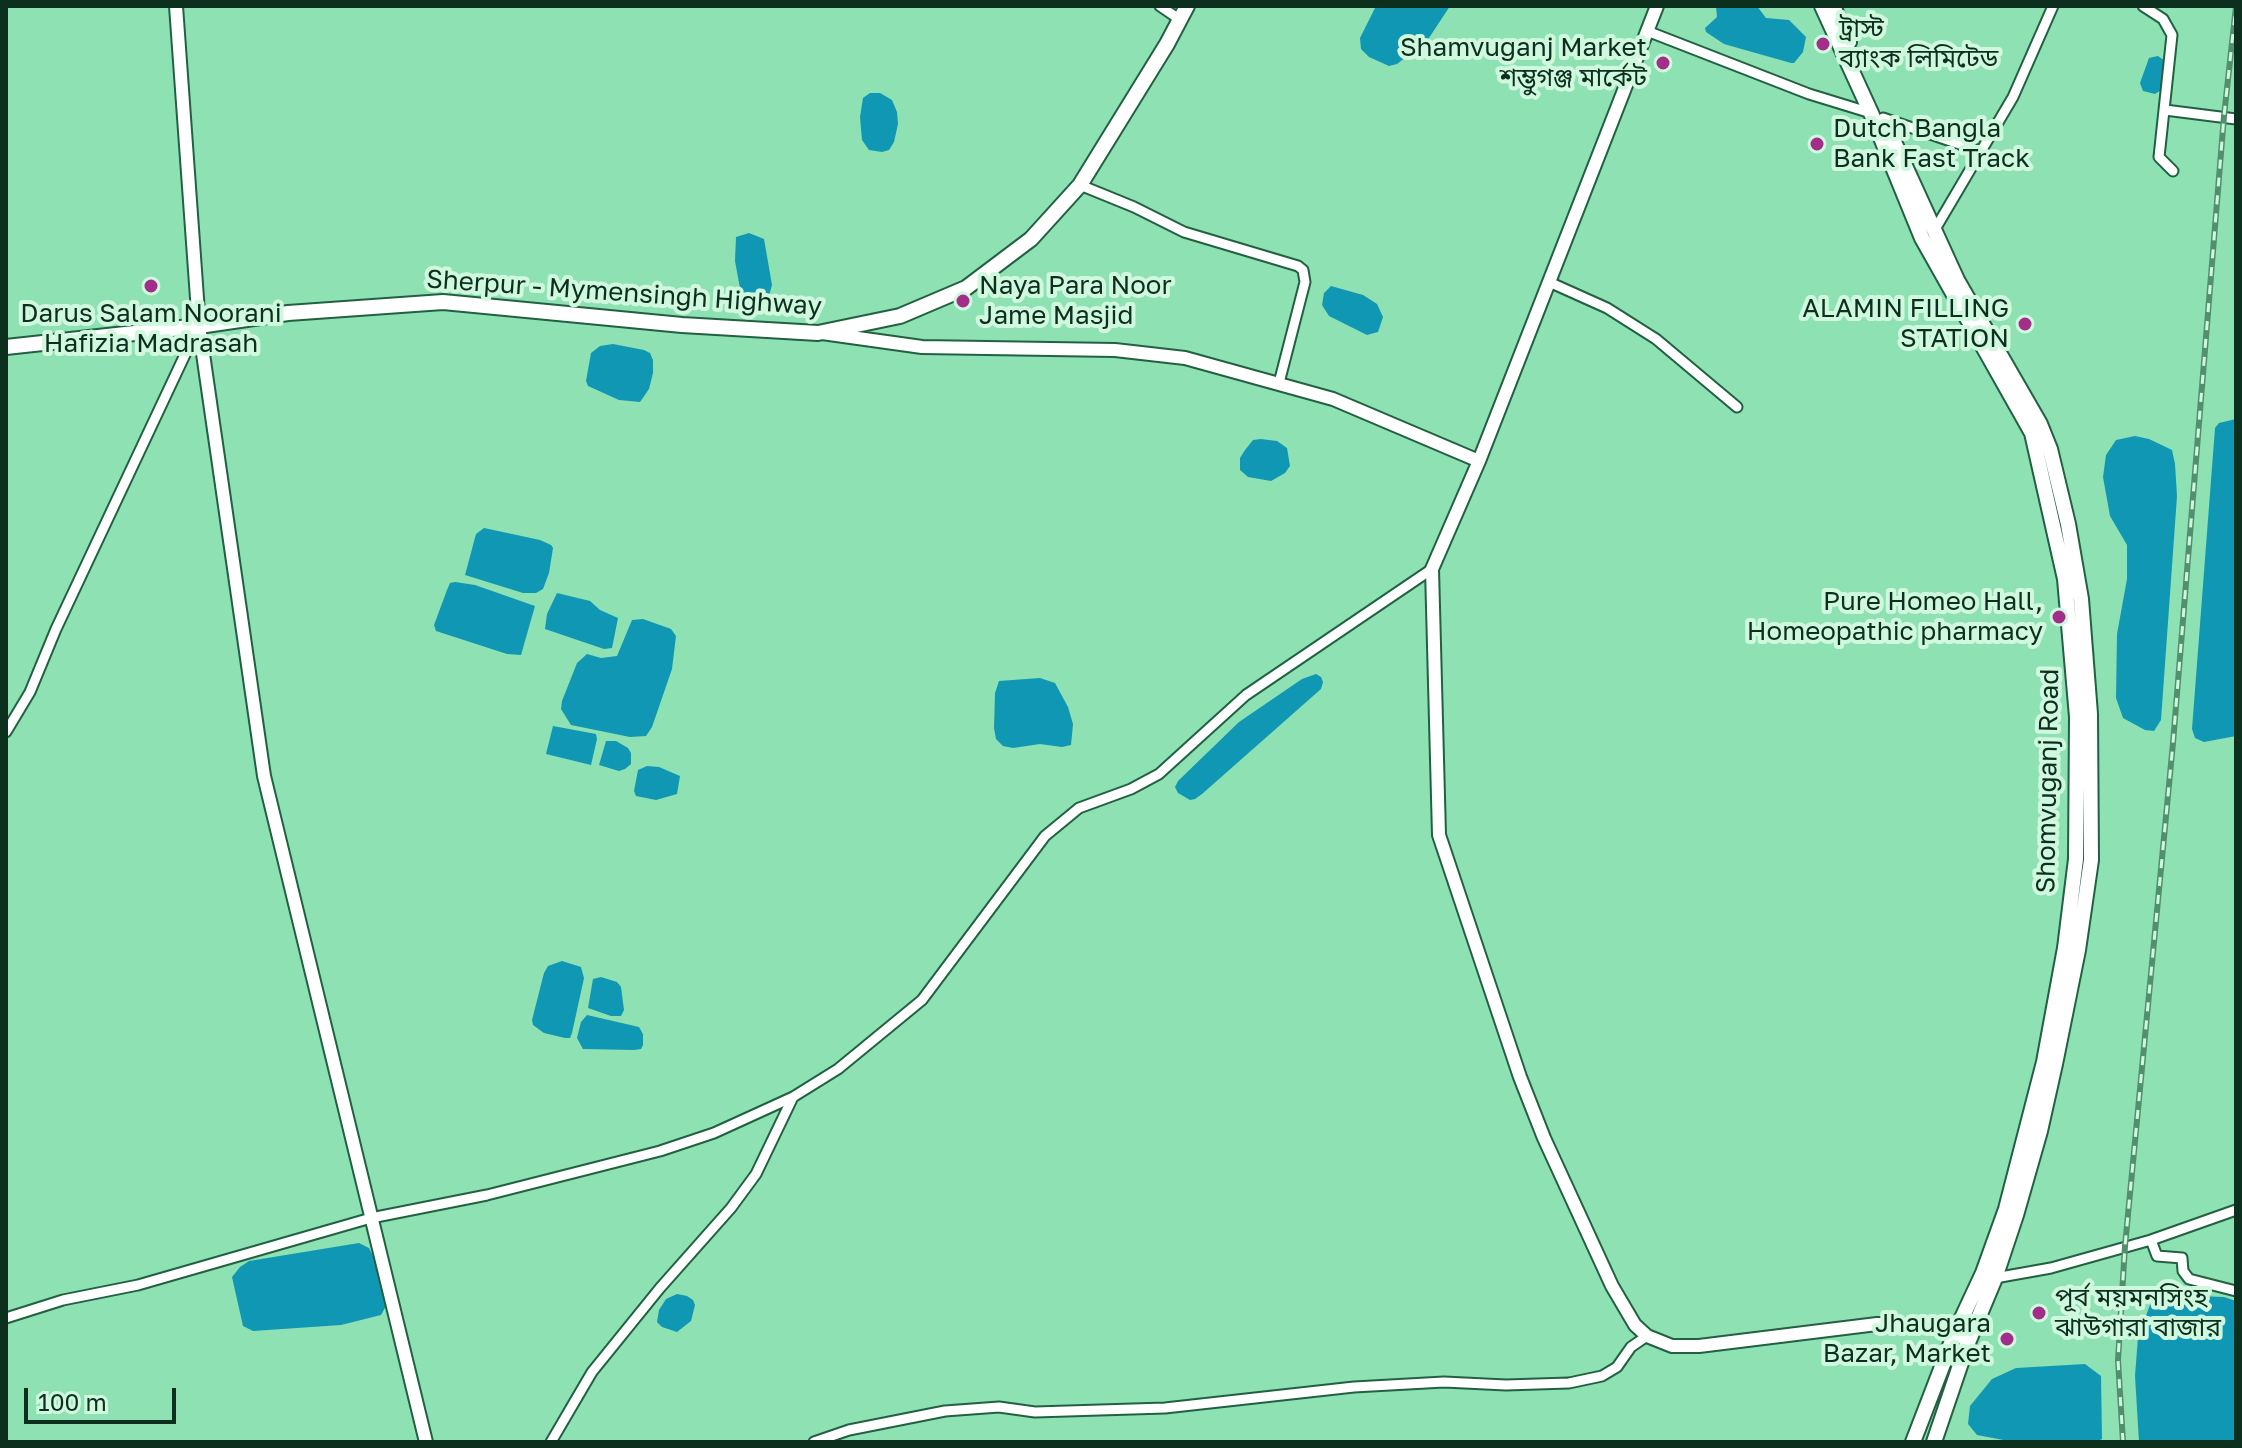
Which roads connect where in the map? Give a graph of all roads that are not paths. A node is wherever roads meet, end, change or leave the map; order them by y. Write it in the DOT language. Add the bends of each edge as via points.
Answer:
graph roads {
  1 [pos="176,6"];
  2 [pos="1160,6"];
  3 [pos="1657,6"];
  4 [pos="1822,6"];
  5 [pos="1833,6"];
  6 [pos="2053,6"];
  7 [pos="2143,6"];
  8 [pos="1183,13"];
  9 [pos="1647,31"];
  10 [pos="2165,110"];
  11 [pos="1877,116"];
  12 [pos="2236,119"];
  13 [pos="1980,151"];
  14 [pos="2173,171"];
  15 [pos="1080,185"];
  16 [pos="1934,231"];
  17 [pos="1549,282"];
  18 [pos="199,326"];
  19 [pos="818,333"];
  20 [pos="6,347"];
  21 [pos="1279,383"];
  22 [pos="1737,407"];
  23 [pos="1479,461"];
  24 [pos="1432,569"];
  25 [pos="6,732"];
  26 [pos="793,1097"];
  27 [pos="2236,1210"];
  28 [pos="371,1218"];
  29 [pos="2151,1240"];
  30 [pos="1995,1278"];
  31 [pos="2236,1291"];
  32 [pos="6,1318"];
  33 [pos="1955,1333"];
  34 [pos="1647,1336"];
  35 [pos="1967,1345"];
  36 [pos="426,1442"];
  37 [pos="551,1442"];
  38 [pos="814,1442"];
  39 [pos="1913,1442"];
  40 [pos="1934,1442"];
  1 -- 18 [label="street"];
  2 -- 8 [label="street"];
  3 -- 9 [label="street"];
  4 -- 11 [label="main road, Shomvuganj Road"];
  5 -- 11 [label="main road, Shomvuganj Road"];
  6 -- 13 [label="street" via="2013,97"];
  7 -- 10 [label="street" via="2163,19 2172,35"];
  8 -- 15 [label="main road, Sherpur - Mymensingh Highway"];
  9 -- 11 [label="street"];
  9 -- 17 [label="street"];
  10 -- 12 [label="street"];
  10 -- 14 [label="street" via="2159,157"];
  11 -- 13 [label="street"];
  11 -- 16 [label="main road, Shomvuganj Road"];
  11 -- 33 [label="main road, Shomvuganj Road" via="1922,238 2032,433 2065,579 2076,702 2076,859 2054,1007 2006,1209"];
  13 -- 16 [label="street"];
  15 -- 19 [label="main road, Sherpur - Mymensingh Highway" via="1031,239 966,288 900,316"];
  15 -- 21 [label="street" via="1184,232 1303,270 1305,282"];
  16 -- 30 [label="main road, Shomvuganj Road" via="2050,449 2081,599 2090,714 2092,833 2086,904 2040,1131"];
  17 -- 22 [label="street" via="1607,308 1656,339"];
  17 -- 23 [label="street"];
  18 -- 19 [label="main road, Sherpur - Mymensingh Highway" via="288,313 443,302"];
  18 -- 20 [label="main road, Sherpur - Mymensingh Highway"];
  18 -- 25 [label="street" via="30,692"];
  18 -- 28 [label="street" via="264,776"];
  19 -- 21 [label="street" via="922,347 1115,350 1185,358"];
  21 -- 23 [label="street" via="1357,408"];
  23 -- 24 [label="street"];
  24 -- 26 [label="street" via="1246,695 1159,774 1066,817 1045,836 922,1000 838,1069"];
  24 -- 34 [label="street" via="1439,835 1544,1138 1625,1310"];
  26 -- 28 [label="street" via="660,1151"];
  26 -- 37 [label="street" via="756,1174 592,1372"];
  27 -- 29 [label="street"];
  28 -- 32 [label="street"];
  28 -- 36 [label="street"];
  29 -- 30 [label="street"];
  29 -- 31 [label="street" via="2157,1256 2182,1258 2189,1279"];
  30 -- 35 [label="main road, Shomvuganj Road"];
  33 -- 34 [label="street" via="1901,1323 1699,1346 1672,1346"];
  33 -- 35 [label="street"];
  33 -- 39 [label="main road, Shomvuganj Road"];
  34 -- 38 [label="street" via="1617,1367 1569,1383 1354,1387 1165,1408 945,1411"];
  35 -- 40 [label="main road, Shomvuganj Road"];
}
